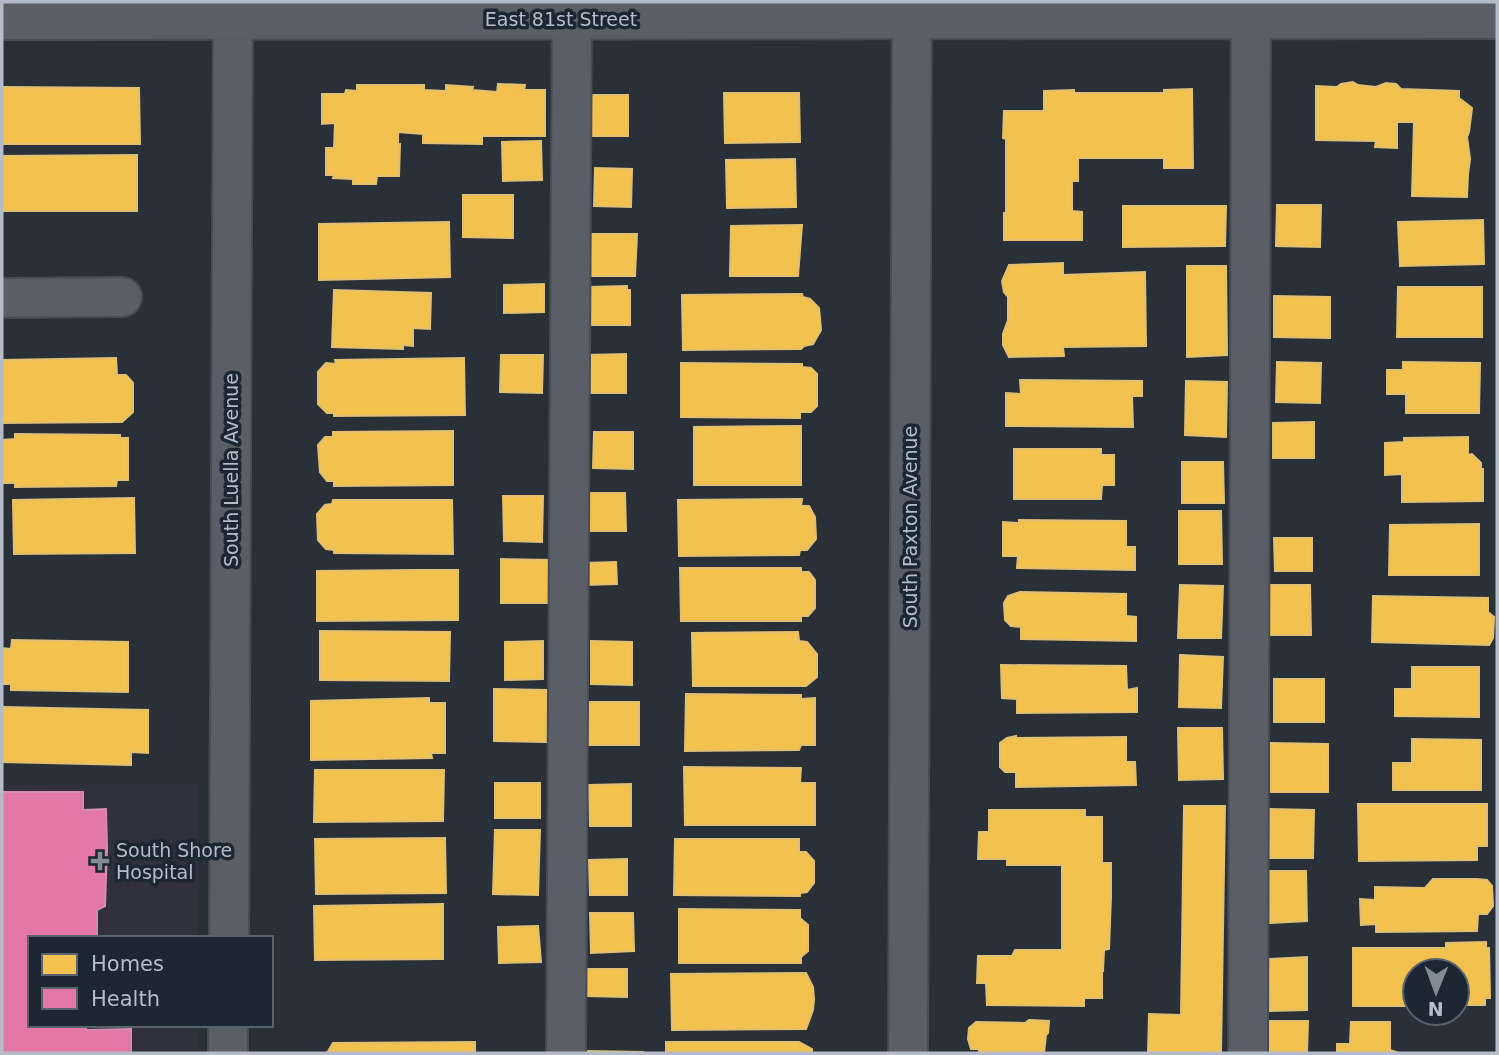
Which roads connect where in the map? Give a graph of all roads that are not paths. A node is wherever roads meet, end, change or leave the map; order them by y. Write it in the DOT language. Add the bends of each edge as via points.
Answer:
graph roads {
  1 [pos="233,10"];
  2 [pos="572,10"];
  3 [pos="912,10"];
  4 [pos="1251,10"];
  5 [pos="1497,19"];
  6 [pos="2,20"];
  7 [pos="122,297"];
  8 [pos="2,298"];
  9 [pos="229,936"];
  10 [pos="229,1027"];
  11 [pos="228,1053"];
  12 [pos="566,1053"];
  13 [pos="908,1053"];
  14 [pos="1248,1053"];
  1 -- 2 [label="street, East 81st Street"];
  1 -- 6 [label="street, East 81st Street"];
  1 -- 9 [label="street, South Luella Avenue"];
  2 -- 3 [label="street, East 81st Street"];
  2 -- 12 [label="street"];
  3 -- 4 [label="street, East 81st Street"];
  3 -- 13 [label="street, South Paxton Avenue"];
  4 -- 5 [label="street, East 81st Street"];
  4 -- 14 [label="street"];
  7 -- 8 [label="street"];
  10 -- 11 [label="street"];
}
